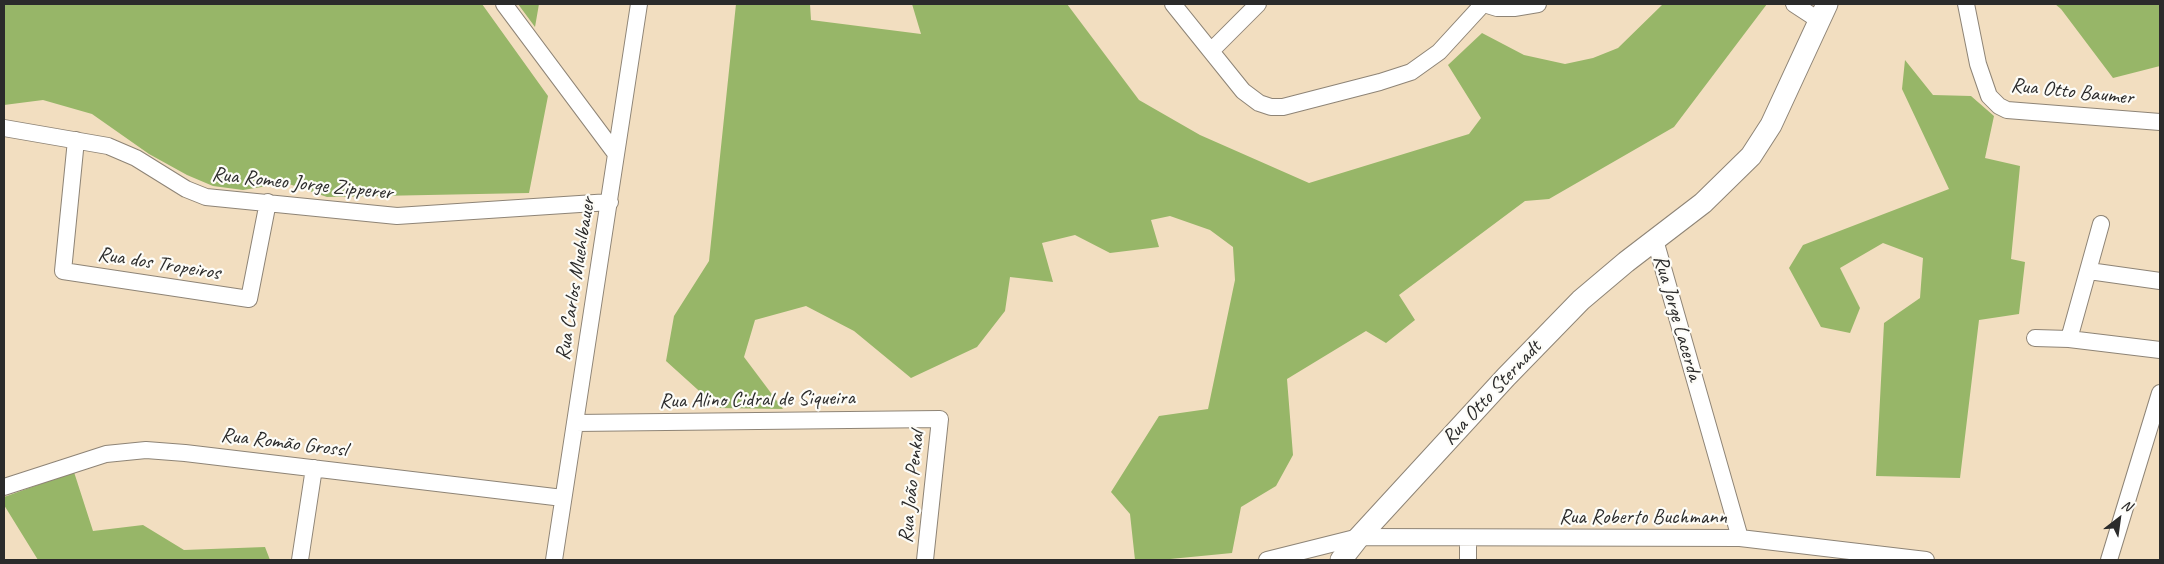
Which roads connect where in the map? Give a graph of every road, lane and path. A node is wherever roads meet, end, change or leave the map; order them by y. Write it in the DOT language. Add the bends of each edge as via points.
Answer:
graph roads {
  1 [pos="504,4"];
  2 [pos="639,4"];
  3 [pos="1173,4"];
  4 [pos="1258,4"];
  5 [pos="1483,4"];
  6 [pos="1538,4"];
  7 [pos="1794,4"];
  8 [pos="1966,4"];
  9 [pos="1823,13"];
  10 [pos="1211,51"];
  11 [pos="2160,122"];
  12 [pos="4,128"];
  13 [pos="76,140"];
  14 [pos="616,154"];
  15 [pos="268,202"];
  16 [pos="610,202"];
  17 [pos="2101,224"];
  18 [pos="1655,240"];
  19 [pos="2089,271"];
  20 [pos="2160,281"];
  21 [pos="2035,338"];
  22 [pos="2070,339"];
  23 [pos="2160,350"];
  24 [pos="2160,393"];
  25 [pos="940,419"];
  26 [pos="575,423"];
  27 [pos="314,468"];
  28 [pos="4,487"];
  29 [pos="563,498"];
  30 [pos="1359,537"];
  31 [pos="1468,538"];
  32 [pos="1740,538"];
  33 [pos="300,560"];
  34 [pos="554,560"];
  35 [pos="925,560"];
  36 [pos="1267,560"];
  37 [pos="1341,560"];
  38 [pos="1468,560"];
  39 [pos="1918,560"];
  40 [pos="2109,560"];
  1 -- 14 [label="street"];
  2 -- 14 [label="street, Rua Carlos Muehlbauer"];
  3 -- 10 [label="street"];
  4 -- 10 [label="street"];
  5 -- 6 [label="street" via="1514,8"];
  5 -- 10 [label="street" via="1439,52 1411,72 1283,106 1271,107 1250,97"];
  7 -- 9 [label="street"];
  8 -- 11 [label="street, Rua Otto Baumer" via="1988,96 1999,106 2007,110"];
  9 -- 18 [label="main road, Rua Jorge Lacerda" via="1771,125 1750,156 1703,203"];
  12 -- 13 [label="street, Rua Romeo Jorge Zipperer"];
  13 -- 15 [label="street, Rua Romeo Jorge Zipperer" via="121,151 196,194"];
  13 -- 15 [label="street, Rua dos Tropeiros" via="63,271 249,299"];
  14 -- 16 [label="street, Rua Carlos Muehlbauer"];
  15 -- 16 [label="street, Rua Romeo Jorge Zipperer" via="397,216"];
  16 -- 26 [label="street, Rua Carlos Muehlbauer"];
  17 -- 19 [label="street"];
  18 -- 30 [label="main road, Rua Otto Sternadt" via="1604,280 1551,330"];
  18 -- 32 [label="street, Rua Jorge Lacerda"];
  19 -- 20 [label="street"];
  19 -- 22 [label="street"];
  21 -- 22 [label="street"];
  22 -- 23 [label="street"];
  24 -- 40 [label="street"];
  25 -- 26 [label="street, Rua Alino Cidral de Siqueira"];
  25 -- 35 [label="street, Rua João Penkal"];
  26 -- 29 [label="street, Rua Carlos Muehlbauer"];
  27 -- 28 [label="street, Rua Romão Grossl" via="166,451 127,451 84,460"];
  27 -- 29 [label="street, Rua Romão Grossl"];
  27 -- 33 [label="street"];
  29 -- 34 [label="street, Rua Carlos Muehlbauer"];
  30 -- 31 [label="street, Rua Roberto Buchmann"];
  30 -- 36 [label="street, Rua Roberto Buchmann"];
  30 -- 37 [label="main road, Rua Otto Sternadt"];
  31 -- 32 [label="street, Rua Roberto Buchmann"];
  31 -- 38 [label="street"];
  32 -- 39 [label="street, Rua Roberto Buchmann"];
}
